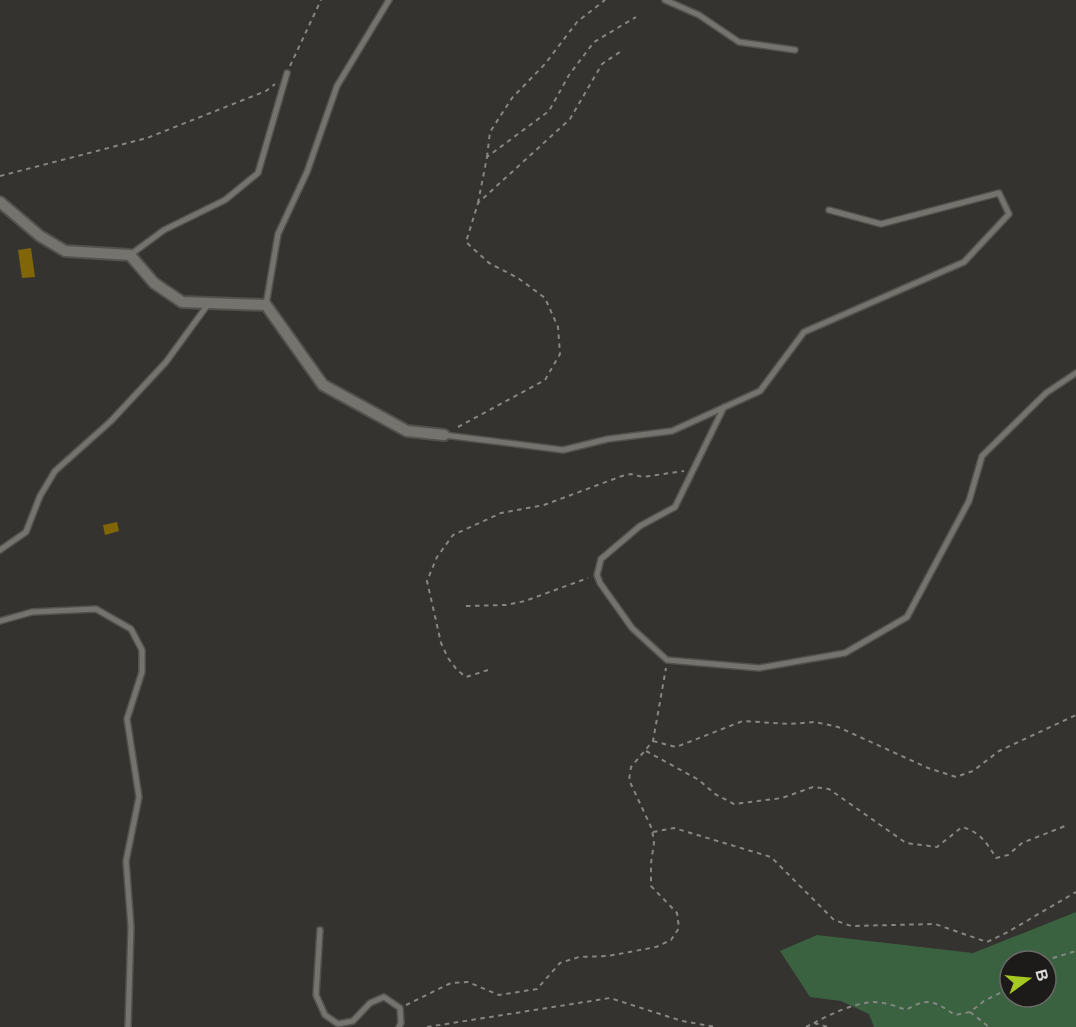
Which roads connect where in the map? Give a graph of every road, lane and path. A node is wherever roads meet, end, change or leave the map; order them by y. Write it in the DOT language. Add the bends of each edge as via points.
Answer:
graph roads {
  1 [pos="321,0"];
  2 [pos="389,0"];
  3 [pos="605,0"];
  4 [pos="665,0"];
  5 [pos="636,17"];
  6 [pos="623,50"];
  7 [pos="795,50"];
  8 [pos="286,73"];
  9 [pos="487,157"];
  10 [pos="0,176"];
  11 [pos="0,202"];
  12 [pos="478,203"];
  13 [pos="829,210"];
  14 [pos="130,255"];
  15 [pos="210,303"];
  16 [pos="266,305"];
  17 [pos="1076,373"];
  18 [pos="724,407"];
  19 [pos="444,435"];
  20 [pos="693,470"];
  21 [pos="0,550"];
  22 [pos="597,575"];
  23 [pos="466,606"];
  24 [pos="0,621"];
  25 [pos="667,660"];
  26 [pos="488,670"];
  27 [pos="1076,715"];
  28 [pos="653,741"];
  29 [pos="646,751"];
  30 [pos="1065,826"];
  31 [pos="653,832"];
  32 [pos="1076,892"];
  33 [pos="320,930"];
  34 [pos="1076,951"];
  35 [pos="1058,956"];
  36 [pos="998,994"];
  37 [pos="400,1008"];
  38 [pos="970,1012"];
  39 [pos="814,1023"];
  40 [pos="128,1027"];
  41 [pos="399,1027"];
  42 [pos="427,1027"];
  43 [pos="716,1027"];
  44 [pos="806,1027"];
  45 [pos="828,1027"];
  46 [pos="989,1027"];
  1 -- 8 [label="path"];
  2 -- 16 [label="lane" via="337,86 307,172 278,234"];
  3 -- 9 [label="path" via="577,22 512,98 490,132"];
  4 -- 7 [label="lane" via="699,15 740,42"];
  5 -- 9 [label="path" via="594,42 568,75 549,111"];
  6 -- 12 [label="path" via="602,64 570,119"];
  8 -- 10 [label="path" via="266,91 147,138"];
  8 -- 14 [label="lane" via="258,173 225,200 164,230"];
  9 -- 12 [label="path"];
  11 -- 14 [label="street" via="40,236 65,251"];
  12 -- 19 [label="path" via="466,242 489,263 544,298 558,327 560,354 545,381"];
  13 -- 18 [label="lane" via="881,224 999,193 1009,214 964,262 804,332 760,391"];
  14 -- 15 [label="street" via="154,283 182,302"];
  15 -- 16 [label="street"];
  15 -- 21 [label="lane" via="166,362 111,421 55,471 26,532"];
  16 -- 19 [label="street" via="323,385 408,431"];
  17 -- 25 [label="lane" via="1046,393 982,456 969,501 907,617 834,655 759,668"];
  18 -- 19 [label="lane" via="672,430 562,450"];
  18 -- 20 [label="lane"];
  20 -- 22 [label="lane" via="675,507 639,526 601,559"];
  20 -- 26 [label="path" via="643,477 631,474 544,504 501,513 453,535 437,557 427,581 441,643 448,658 466,677"];
  22 -- 23 [label="path" via="525,601"];
  22 -- 25 [label="lane" via="632,628"];
  24 -- 40 [label="lane" via="32,612 96,609 131,629 142,650 142,672 127,719 139,796 126,861 130,927"];
  25 -- 28 [label="path"];
  27 -- 28 [label="path" via="999,751 973,771 956,777 838,727 815,722 743,721 676,747"];
  28 -- 29 [label="path"];
  29 -- 30 [label="path" via="734,804 782,798 813,787 829,789 906,843 937,847 962,827 975,830 996,858"];
  29 -- 31 [label="path" via="631,767 629,780"];
  31 -- 32 [label="path" via="674,828 771,857 834,920 851,926 935,924 987,942"];
  31 -- 37 [label="path" via="651,886 677,913 679,928 671,940 656,947 560,963 537,989 499,995 468,982 451,983"];
  33 -- 37 [label="lane" via="316,995 325,1015 338,1024 353,1021 370,1003 384,997"];
  34 -- 35 [label="path"];
  36 -- 38 [label="path"];
  37 -- 41 [label="lane"];
  38 -- 39 [label="path" via="955,1016 936,1003 919,1002 906,1010 872,1002 832,1013"];
  38 -- 46 [label="path"];
  39 -- 44 [label="path"];
  39 -- 45 [label="path"];
  42 -- 43 [label="path" via="610,998 682,1021"];
}
